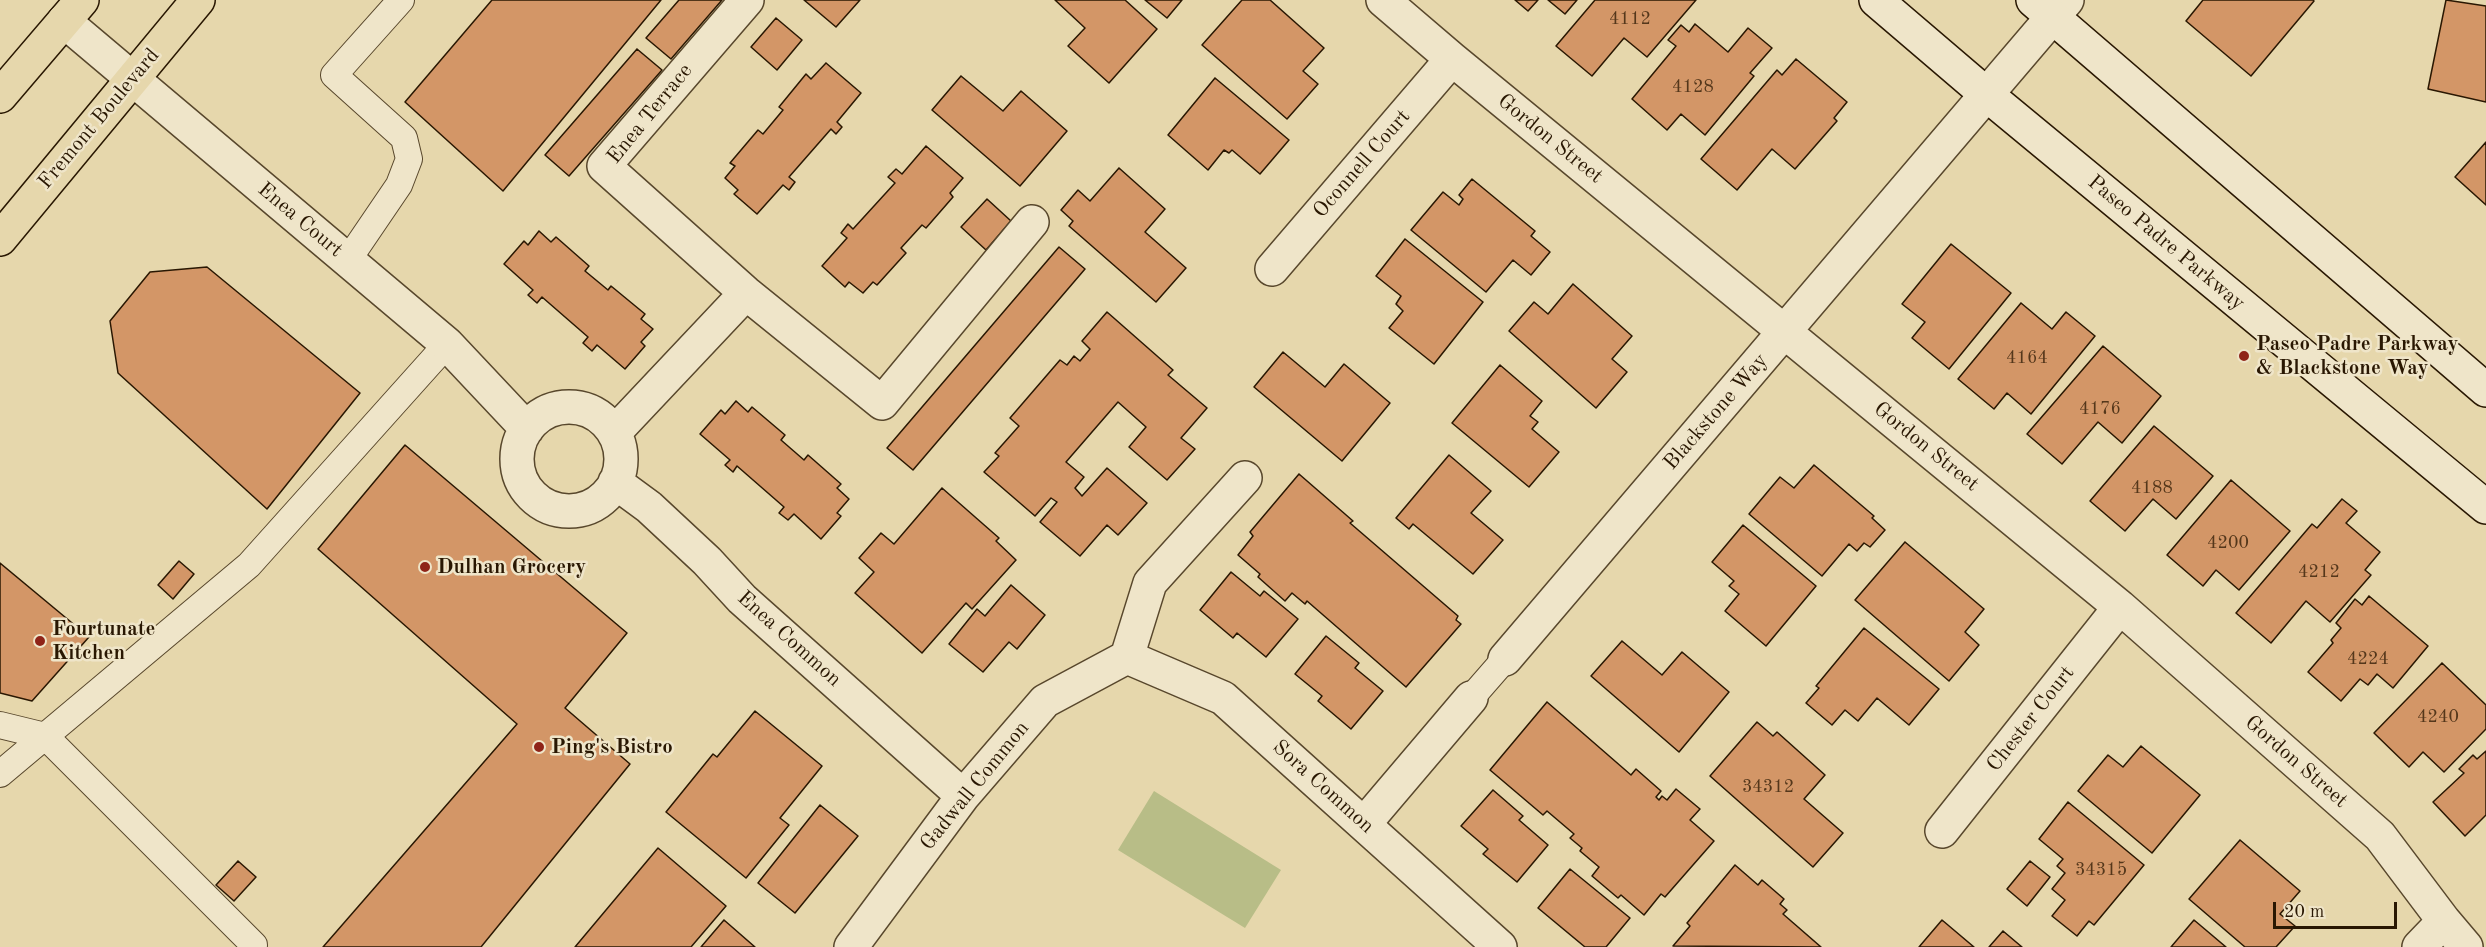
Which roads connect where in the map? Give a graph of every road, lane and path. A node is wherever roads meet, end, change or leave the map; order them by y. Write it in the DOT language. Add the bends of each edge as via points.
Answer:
graph roads {
  1 [pos="198,0"];
  2 [pos="401,0"];
  3 [pos="747,0"];
  4 [pos="1383,0"];
  5 [pos="1876,0"];
  6 [pos="2051,6"];
  7 [pos="73,11"];
  8 [pos="1452,59"];
  9 [pos="132,79"];
  10 [pos="1986,94"];
  11 [pos="0,96"];
  12 [pos="1032,222"];
  13 [pos="0,239"];
  14 [pos="348,260"];
  15 [pos="1272,269"];
  16 [pos="746,293"];
  17 [pos="1786,332"];
  18 [pos="447,344"];
  19 [pos="2486,390"];
  20 [pos="527,429"];
  21 [pos="614,433"];
  22 [pos="1245,478"];
  23 [pos="615,482"];
  24 [pos="2486,507"];
  25 [pos="2120,607"];
  26 [pos="1127,657"];
  27 [pos="1505,659"];
  28 [pos="1471,698"];
  29 [pos="0,725"];
  30 [pos="45,736"];
  31 [pos="0,774"];
  32 [pos="963,796"];
  33 [pos="1364,824"];
  34 [pos="1942,831"];
  35 [pos="2444,921"];
  36 [pos="254,945"];
  37 [pos="850,947"];
  38 [pos="1500,947"];
  39 [pos="2419,947"];
  40 [pos="2466,947"];
  1 -- 9 [label="main road, Fremont Boulevard"];
  2 -- 14 [label="lane" via="334,75 404,138 409,159 399,185"];
  3 -- 16 [label="street, Enea Terrace" via="604,166"];
  4 -- 8 [label="street, Gordon Street"];
  5 -- 10 [label="street, Paseo Padre Parkway"];
  6 -- 10 [label="street, Blackstone Way"];
  6 -- 19 [label="street"];
  7 -- 9 [label="street, Enea Court"];
  7 -- 11 [label="main road"];
  8 -- 15 [label="street, Oconnell Court"];
  8 -- 17 [label="street, Gordon Street"];
  9 -- 13 [label="main road, Fremont Boulevard"];
  9 -- 14 [label="street, Enea Court"];
  10 -- 17 [label="street, Blackstone Way"];
  10 -- 24 [label="street, Paseo Padre Parkway"];
  12 -- 16 [label="street, Enea Terrace" via="882,403"];
  14 -- 18 [label="street, Enea Court"];
  16 -- 21 [label="street"];
  17 -- 25 [label="street, Gordon Street"];
  17 -- 27 [label="street, Blackstone Way"];
  18 -- 20 [label="street, Enea Court"];
  18 -- 30 [label="lane" via="249,565"];
  20 -- 21 [label="street" via="549,410 564,407 592,413"];
  20 -- 23 [label="street" via="517,457 519,471 524,485 545,506 574,511 588,508 601,500"];
  21 -- 23 [label="street" via="621,461"];
  22 -- 26 [label="street" via="1150,583"];
  23 -- 32 [label="street, Enea Common" via="649,507 742,599"];
  25 -- 34 [label="street, Chester Court"];
  25 -- 35 [label="street, Gordon Street" via="2380,836"];
  26 -- 32 [label="street, Gadwall Common" via="1045,701"];
  26 -- 33 [label="street, Sora Common" via="1223,698"];
  27 -- 28 [label="lane, Blackstone Way"];
  28 -- 33 [label="street, Blackstone Way"];
  29 -- 30 [label="lane"];
  30 -- 31 [label="lane"];
  30 -- 36 [label="lane"];
  32 -- 37 [label="street, Gadwall Common"];
  33 -- 38 [label="street, Sora Common"];
  35 -- 39 [label="street"];
  35 -- 40 [label="street, Gordon Street"];
}
